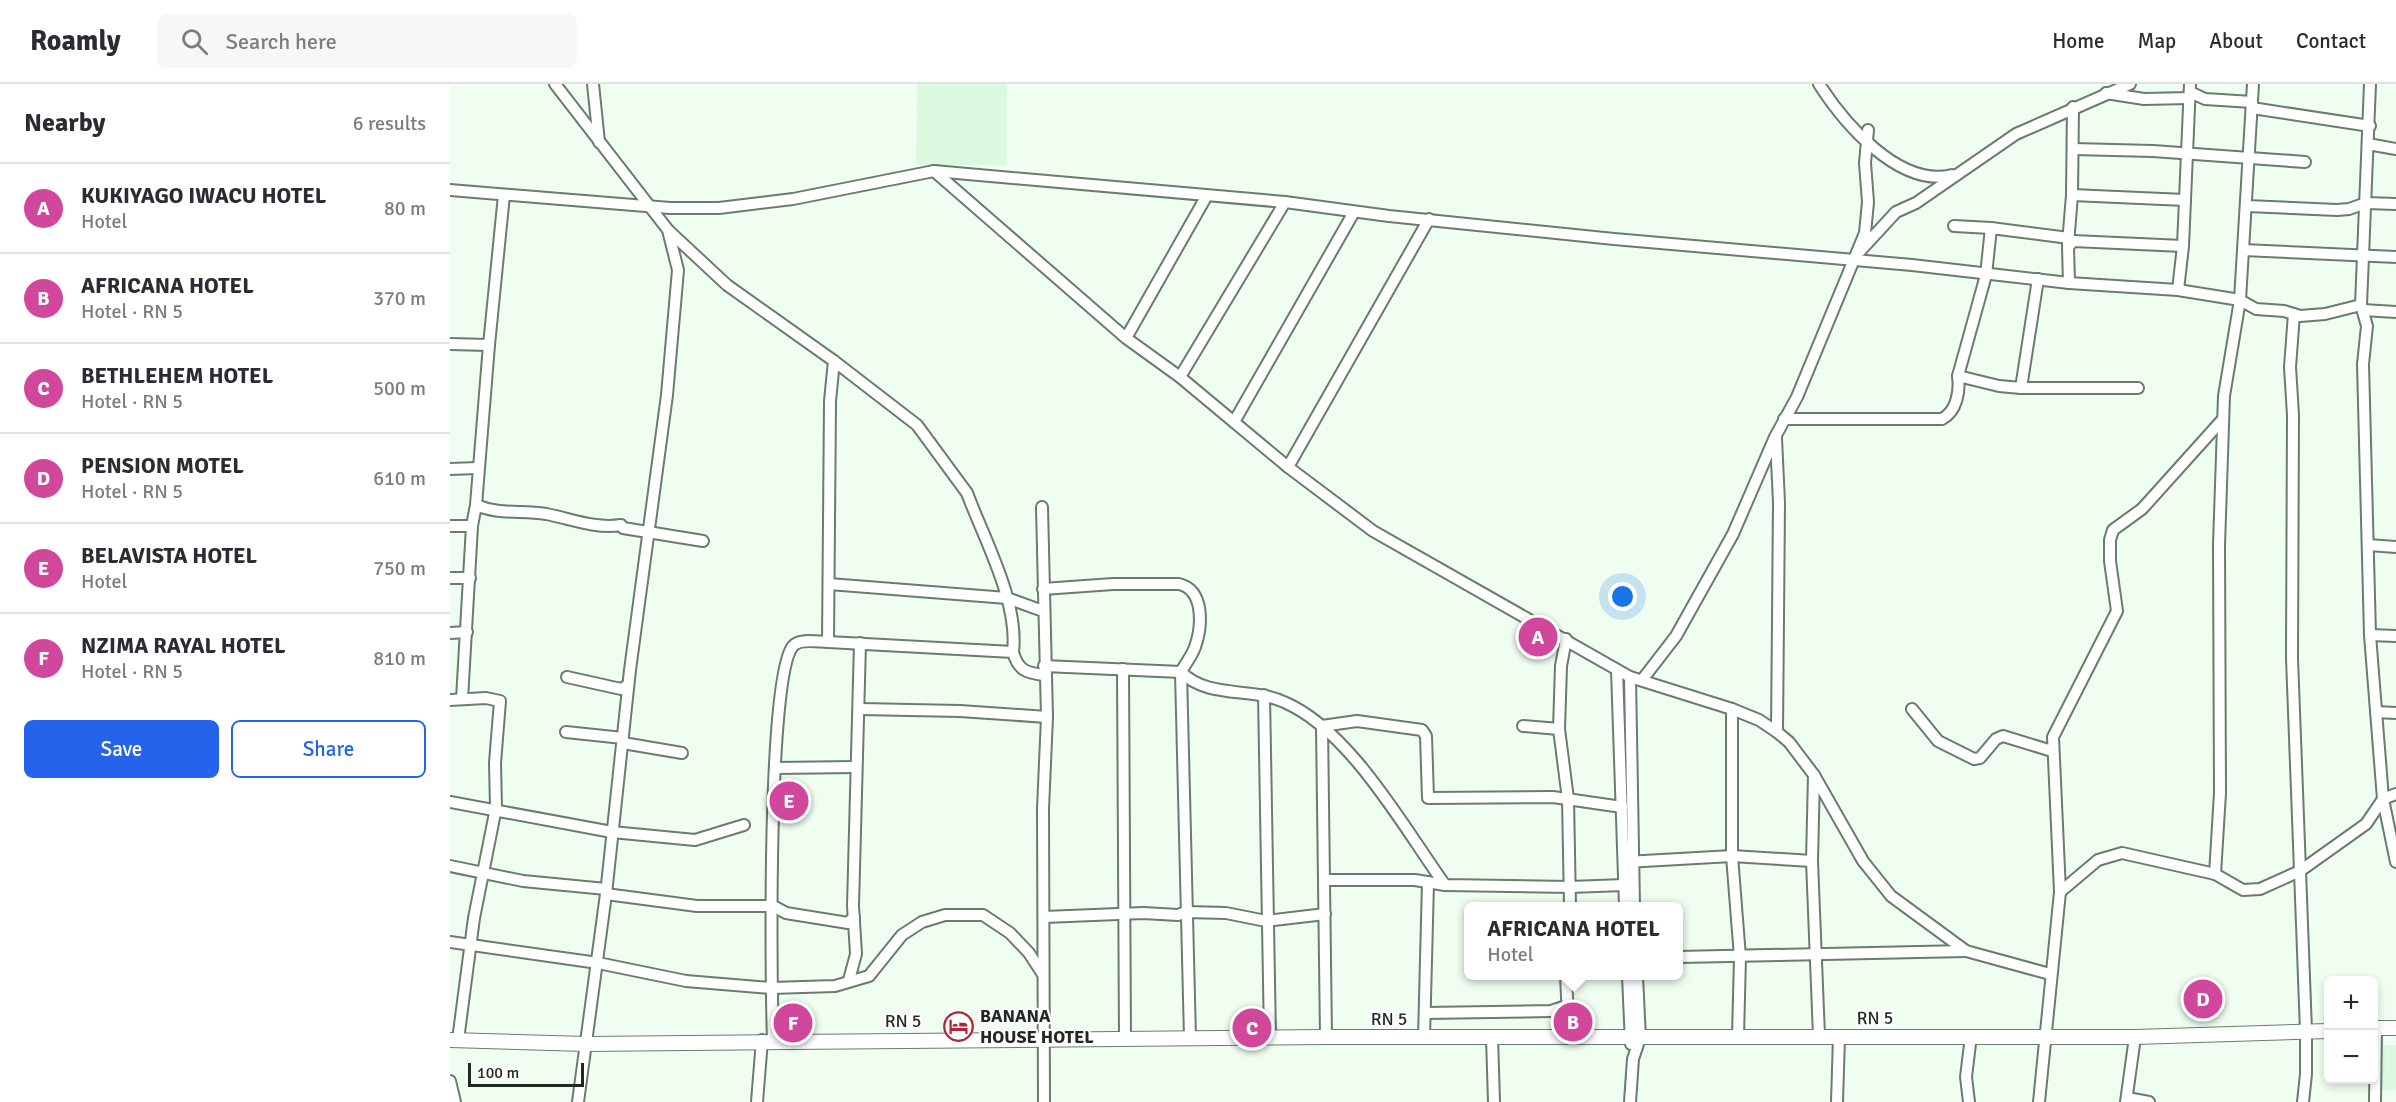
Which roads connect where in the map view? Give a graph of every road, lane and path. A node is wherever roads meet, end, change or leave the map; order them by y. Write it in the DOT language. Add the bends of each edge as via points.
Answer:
graph roads {
  1 [pos="555,84"];
  2 [pos="592,84"];
  3 [pos="1819,84"];
  4 [pos="2130,84"];
  5 [pos="2253,84"];
  6 [pos="2370,84"];
  7 [pos="2190,91"];
  8 [pos="2106,93"];
  9 [pos="2252,105"];
  10 [pos="2073,107"];
  11 [pos="2370,126"];
  12 [pos="1868,130"];
  13 [pos="599,142"];
  14 [pos="1865,142"];
  15 [pos="2368,144"];
  16 [pos="2073,149"];
  17 [pos="2396,149"];
  18 [pos="2187,155"];
  19 [pos="2250,157"];
  20 [pos="2306,162"];
  21 [pos="934,171"];
  22 [pos="1955,174"];
  23 [pos="450,190"];
  24 [pos="504,195"];
  25 [pos="2072,195"];
  26 [pos="1206,197"];
  27 [pos="2185,200"];
  28 [pos="1285,202"];
  29 [pos="2366,203"];
  30 [pos="2396,204"];
  31 [pos="647,206"];
  32 [pos="2247,206"];
  33 [pos="1354,212"];
  34 [pos="1429,219"];
  35 [pos="1954,226"];
  36 [pos="1991,228"];
  37 [pos="668,230"];
  38 [pos="2068,243"];
  39 [pos="2183,246"];
  40 [pos="2243,250"];
  41 [pos="2363,255"];
  42 [pos="2396,257"];
  43 [pos="1854,259"];
  44 [pos="1986,275"];
  45 [pos="2038,279"];
  46 [pos="2068,283"];
  47 [pos="2178,290"];
  48 [pos="2240,300"];
  49 [pos="2362,308"];
  50 [pos="2396,312"];
  51 [pos="2294,314"];
  52 [pos="1126,338"];
  53 [pos="450,344"];
  54 [pos="489,345"];
  55 [pos="834,361"];
  56 [pos="1958,376"];
  57 [pos="1180,377"];
  58 [pos="2021,388"];
  59 [pos="2138,388"];
  60 [pos="1784,419"];
  61 [pos="2223,419"];
  62 [pos="1234,422"];
  63 [pos="1775,437"];
  64 [pos="1288,467"];
  65 [pos="478,468"];
  66 [pos="450,469"];
  67 [pos="476,505"];
  68 [pos="1042,507"];
  69 [pos="450,526"];
  70 [pos="472,526"];
  71 [pos="649,532"];
  72 [pos="703,541"];
  73 [pos="2368,545"];
  74 [pos="2396,548"];
  75 [pos="450,578"];
  76 [pos="470,578"];
  77 [pos="829,584"];
  78 [pos="1043,589"];
  79 [pos="1007,598"];
  80 [pos="1043,611"];
  81 [pos="450,633"];
  82 [pos="467,633"];
  83 [pos="2370,634"];
  84 [pos="2396,636"];
  85 [pos="1566,639"];
  86 [pos="828,642"];
  87 [pos="860,643"];
  88 [pos="1012,652"];
  89 [pos="1123,669"];
  90 [pos="1044,670"];
  91 [pos="1617,670"];
  92 [pos="1181,672"];
  93 [pos="567,677"];
  94 [pos="1630,677"];
  95 [pos="1642,680"];
  96 [pos="628,685"];
  97 [pos="1264,695"];
  98 [pos="462,699"];
  99 [pos="450,700"];
  100 [pos="860,709"];
  101 [pos="1732,709"];
  102 [pos="1912,709"];
  103 [pos="2376,712"];
  104 [pos="2396,713"];
  105 [pos="1047,717"];
  106 [pos="1322,726"];
  107 [pos="1523,726"];
  108 [pos="1559,729"];
  109 [pos="566,732"];
  110 [pos="1777,732"];
  111 [pos="623,740"];
  112 [pos="2052,751"];
  113 [pos="682,753"];
  114 [pos="855,767"];
  115 [pos="775,768"];
  116 [pos="1814,775"];
  117 [pos="2396,794"];
  118 [pos="1568,799"];
  119 [pos="2383,799"];
  120 [pos="450,802"];
  121 [pos="1622,807"];
  122 [pos="495,812"];
  123 [pos="744,825"];
  124 [pos="612,832"];
  125 [pos="1732,856"];
  126 [pos="1812,861"];
  127 [pos="1628,862"];
  128 [pos="2396,862"];
  129 [pos="450,866"];
  130 [pos="2300,871"];
  131 [pos="483,872"];
  132 [pos="2214,874"];
  133 [pos="1325,880"];
  134 [pos="1428,882"];
  135 [pos="1445,885"];
  136 [pos="1624,885"];
  137 [pos="1570,887"];
  138 [pos="2060,891"];
  139 [pos="606,892"];
  140 [pos="1570,902"];
  141 [pos="1625,902"];
  142 [pos="1633,902"];
  143 [pos="773,906"];
  144 [pos="1186,912"];
  145 [pos="786,913"];
  146 [pos="1125,913"];
  147 [pos="1324,914"];
  148 [pos="1044,916"];
  149 [pos="1266,921"];
  150 [pos="853,923"];
  151 [pos="773,926"];
  152 [pos="450,942"];
  153 [pos="470,946"];
  154 [pos="1966,951"];
  155 [pos="1816,956"];
  156 [pos="1683,957"];
  157 [pos="1740,957"];
  158 [pos="598,963"];
  159 [pos="1042,973"];
  160 [pos="2050,974"];
  161 [pos="849,980"];
  162 [pos="1566,980"];
  163 [pos="1629,980"];
  164 [pos="1637,980"];
  165 [pos="771,988"];
  166 [pos="1566,1006"];
  167 [pos="1425,1013"];
  168 [pos="2378,1028"];
  169 [pos="2396,1028"];
  170 [pos="2375,1030"];
  171 [pos="2306,1031"];
  172 [pos="2324,1031"];
  173 [pos="1819,1036"];
  174 [pos="1971,1036"];
  175 [pos="1326,1037"];
  176 [pos="1492,1037"];
  177 [pos="1738,1037"];
  178 [pos="1839,1037"];
  179 [pos="2045,1037"];
  180 [pos="2135,1037"];
  181 [pos="1044,1038"];
  182 [pos="1125,1038"];
  183 [pos="1190,1038"];
  184 [pos="1270,1038"];
  185 [pos="1424,1038"];
  186 [pos="1569,1038"];
  187 [pos="1635,1038"];
  188 [pos="454,1040"];
  189 [pos="767,1040"];
  190 [pos="586,1044"];
  191 [pos="450,1081"];
  192 [pos="2127,1100"];
  193 [pos="455,1102"];
  194 [pos="578,1102"];
  195 [pos="757,1102"];
  196 [pos="1044,1102"];
  197 [pos="1494,1102"];
  198 [pos="1630,1102"];
  199 [pos="1837,1102"];
  200 [pos="1969,1102"];
  201 [pos="2039,1102"];
  202 [pos="2149,1102"];
  203 [pos="2303,1102"];
  204 [pos="2375,1102"];
  1 -- 13 [label="street"];
  2 -- 13 [label="street"];
  3 -- 14 [label="street"];
  4 -- 8 [label="street"];
  5 -- 9 [label="street"];
  6 -- 11 [label="street"];
  7 -- 8 [label="street" via="2144,99"];
  7 -- 9 [label="street" via="2205,99"];
  7 -- 18 [label="street"];
  8 -- 10 [label="street"];
  9 -- 11 [label="street"];
  9 -- 19 [label="street"];
  10 -- 16 [label="street"];
  10 -- 22 [label="street" via="2016,134"];
  11 -- 15 [label="street"];
  12 -- 14 [label="street"];
  13 -- 31 [label="street"];
  14 -- 22 [label="street" via="1910,170 1942,177"];
  14 -- 43 [label="street" via="1868,226"];
  15 -- 17 [label="street"];
  15 -- 29 [label="street"];
  16 -- 18 [label="street"];
  16 -- 25 [label="street"];
  18 -- 19 [label="street"];
  18 -- 27 [label="street"];
  19 -- 20 [label="street"];
  19 -- 32 [label="street"];
  21 -- 26 [label="street"];
  21 -- 31 [label="street" via="793,199 719,208"];
  21 -- 52 [label="street"];
  22 -- 43 [label="street" via="1916,203 1896,212"];
  23 -- 24 [label="street"];
  24 -- 31 [label="street"];
  24 -- 54 [label="street"];
  25 -- 27 [label="street"];
  25 -- 38 [label="street"];
  26 -- 28 [label="street"];
  26 -- 52 [label="street"];
  27 -- 39 [label="street"];
  28 -- 33 [label="street"];
  28 -- 57 [label="street"];
  29 -- 30 [label="street"];
  29 -- 32 [label="street" via="2337,210"];
  29 -- 41 [label="street"];
  31 -- 37 [label="street"];
  32 -- 40 [label="street"];
  33 -- 34 [label="street"];
  33 -- 62 [label="street"];
  34 -- 43 [label="street"];
  34 -- 64 [label="street"];
  35 -- 36 [label="street"];
  36 -- 38 [label="street"];
  36 -- 44 [label="street"];
  37 -- 55 [label="street" via="727,285"];
  37 -- 71 [label="street" via="677,261 676,304"];
  38 -- 39 [label="street" via="2078,240"];
  38 -- 46 [label="street"];
  39 -- 47 [label="street"];
  40 -- 41 [label="street"];
  40 -- 48 [label="street"];
  41 -- 42 [label="street"];
  41 -- 49 [label="street"];
  43 -- 44 [label="street"];
  43 -- 60 [label="street" via="1797,398"];
  44 -- 45 [label="street"];
  44 -- 56 [label="street"];
  45 -- 46 [label="street"];
  45 -- 58 [label="street"];
  46 -- 47 [label="street"];
  47 -- 48 [label="street"];
  48 -- 51 [label="street" via="2256,309"];
  48 -- 61 [label="street"];
  49 -- 50 [label="street"];
  49 -- 51 [label="street"];
  49 -- 73 [label="street" via="2367,326 2363,364"];
  51 -- 130 [label="street" via="2289,367 2293,415 2292,646"];
  52 -- 57 [label="street"];
  53 -- 54 [label="street"];
  54 -- 65 [label="street"];
  55 -- 77 [label="street" via="830,401"];
  55 -- 79 [label="street" via="917,425 957,477 967,493"];
  56 -- 58 [label="street"];
  56 -- 60 [label="street" via="1954,409 1942,419"];
  57 -- 62 [label="street"];
  58 -- 59 [label="street"];
  60 -- 63 [label="street"];
  61 -- 112 [label="street" via="2142,510 2113,530 2110,561 2117,610 2059,722"];
  61 -- 132 [label="street" via="2220,792"];
  62 -- 64 [label="street"];
  63 -- 95 [label="street" via="1733,534 1703,590 1676,636"];
  63 -- 110 [label="street" via="1779,503"];
  64 -- 85 [label="street" via="1372,531"];
  65 -- 66 [label="street"];
  65 -- 67 [label="street"];
  67 -- 70 [label="street"];
  67 -- 71 [label="street" via="490,511 547,514"];
  68 -- 78 [label="street"];
  69 -- 70 [label="street"];
  70 -- 76 [label="street"];
  71 -- 72 [label="street"];
  71 -- 96 [label="street"];
  73 -- 74 [label="street"];
  73 -- 83 [label="street"];
  75 -- 76 [label="street"];
  76 -- 82 [label="street"];
  77 -- 79 [label="street"];
  77 -- 86 [label="street"];
  78 -- 80 [label="street"];
  78 -- 92 [label="street" via="1113,584 1187,586 1200,611 1199,632"];
  79 -- 80 [label="street"];
  79 -- 88 [label="street" via="1014,637"];
  80 -- 90 [label="street"];
  81 -- 82 [label="street"];
  82 -- 98 [label="street"];
  83 -- 84 [label="street"];
  83 -- 103 [label="street"];
  85 -- 91 [label="street"];
  85 -- 108 [label="street"];
  86 -- 87 [label="street"];
  86 -- 115 [label="street" via="799,641 786,659 776,726"];
  87 -- 88 [label="street"];
  87 -- 100 [label="street"];
  88 -- 90 [label="street" via="1025,672"];
  89 -- 90 [label="street"];
  89 -- 92 [label="street"];
  89 -- 146 [label="street"];
  90 -- 105 [label="street"];
  91 -- 94 [label="street"];
  91 -- 121 [label="street"];
  92 -- 97 [label="street" via="1194,684"];
  92 -- 144 [label="street"];
  93 -- 96 [label="street" via="621,689"];
  94 -- 95 [label="street"];
  94 -- 127 [label="street"];
  95 -- 101 [label="street"];
  96 -- 111 [label="street"];
  97 -- 106 [label="street" via="1284,702"];
  97 -- 149 [label="street" via="1268,801"];
  98 -- 99 [label="street"];
  98 -- 122 [label="street" via="500,701"];
  100 -- 105 [label="street"];
  100 -- 114 [label="street"];
  101 -- 110 [label="street"];
  101 -- 125 [label="street"];
  102 -- 112 [label="street" via="1938,741 1974,759 1983,756 2003,736"];
  103 -- 104 [label="street"];
  103 -- 119 [label="street"];
  105 -- 148 [label="street"];
  106 -- 118 [label="street" via="1357,722 1422,730 1426,736 1428,798"];
  106 -- 133 [label="street"];
  106 -- 135 [label="street" via="1352,755"];
  107 -- 108 [label="street"];
  108 -- 118 [label="street"];
  109 -- 111 [label="street"];
  110 -- 116 [label="street"];
  111 -- 113 [label="street"];
  111 -- 124 [label="street"];
  112 -- 138 [label="street"];
  114 -- 115 [label="street"];
  114 -- 150 [label="street"];
  115 -- 143 [label="street"];
  116 -- 126 [label="street"];
  116 -- 154 [label="street" via="1863,861 1891,896"];
  117 -- 119 [label="street"];
  118 -- 121 [label="street"];
  118 -- 137 [label="street"];
  119 -- 128 [label="street"];
  119 -- 130 [label="street" via="2366,824"];
  120 -- 122 [label="street"];
  121 -- 127 [label="street"];
  122 -- 124 [label="street"];
  122 -- 131 [label="street"];
  123 -- 124 [label="street" via="695,840"];
  124 -- 139 [label="street"];
  125 -- 126 [label="street"];
  125 -- 127 [label="street"];
  125 -- 157 [label="street"];
  126 -- 155 [label="street"];
  127 -- 136 [label="street"];
  127 -- 142 [label="street"];
  129 -- 131 [label="street"];
  130 -- 132 [label="street" via="2250,890 2235,887"];
  130 -- 171 [label="street"];
  131 -- 139 [label="street"];
  131 -- 153 [label="street"];
  132 -- 138 [label="street" via="2122,853 2098,860"];
  133 -- 134 [label="street"];
  133 -- 147 [label="street"];
  134 -- 135 [label="street"];
  134 -- 167 [label="street"];
  135 -- 137 [label="street"];
  136 -- 137 [label="street"];
  136 -- 141 [label="street"];
  137 -- 140 [label="street"];
  138 -- 160 [label="street"];
  139 -- 143 [label="street" via="697,906"];
  139 -- 158 [label="street"];
  143 -- 145 [label="street"];
  143 -- 151 [label="street"];
  144 -- 146 [label="street"];
  144 -- 149 [label="street" via="1226,913"];
  144 -- 183 [label="street"];
  145 -- 150 [label="street"];
  145 -- 151 [label="street"];
  146 -- 148 [label="street"];
  146 -- 182 [label="street"];
  147 -- 149 [label="street"];
  147 -- 175 [label="street"];
  148 -- 159 [label="street"];
  149 -- 184 [label="street"];
  150 -- 161 [label="street" via="855,968"];
  151 -- 165 [label="street"];
  152 -- 153 [label="street"];
  153 -- 158 [label="street"];
  153 -- 188 [label="street"];
  154 -- 155 [label="street"];
  154 -- 160 [label="street"];
  155 -- 157 [label="street"];
  155 -- 173 [label="street"];
  156 -- 157 [label="street"];
  157 -- 177 [label="street"];
  158 -- 165 [label="street" via="686,981"];
  158 -- 190 [label="street"];
  159 -- 161 [label="street" via="1029,953 994,920 983,915 945,915 911,927 868,976"];
  159 -- 181 [label="street"];
  160 -- 179 [label="street"];
  161 -- 165 [label="street" via="835,986"];
  162 -- 166 [label="street"];
  163 -- 187 [label="street"];
  164 -- 187 [label="street"];
  165 -- 189 [label="street"];
  166 -- 167 [label="street" via="1551,1011"];
  166 -- 186 [label="street"];
  167 -- 185 [label="street"];
  168 -- 169 [label="main road"];
  170 -- 204 [label="street"];
  171 -- 172 [label="main road, RN 5 / RN 5"];
  171 -- 180 [label="main road, RN 5 / RN 5"];
  171 -- 203 [label="street"];
  173 -- 177 [label="main road, RN 5 / RN 5"];
  173 -- 178 [label="main road, RN 5 / RN 5"];
  174 -- 178 [label="main road, RN 5 / RN 5"];
  174 -- 179 [label="main road, RN 5 / RN 5"];
  174 -- 200 [label="street" via="1966,1077"];
  175 -- 184 [label="main road, RN 5 / RN 5"];
  175 -- 185 [label="main road, RN 5 / RN 5"];
  176 -- 185 [label="main road, RN 5 / RN 5"];
  176 -- 186 [label="main road, RN 5 / RN 5"];
  176 -- 197 [label="street"];
  177 -- 187 [label="main road, RN 5 / RN 5"];
  178 -- 199 [label="street"];
  179 -- 180 [label="main road, RN 5 / RN 5"];
  179 -- 201 [label="street"];
  180 -- 192 [label="street"];
  181 -- 182 [label="main road, RN 5 / RN 5"];
  181 -- 189 [label="main road, RN 5 / RN 5"];
  181 -- 196 [label="street"];
  182 -- 183 [label="main road, RN 5 / RN 5"];
  183 -- 184 [label="main road, RN 5 / RN 5"];
  186 -- 187 [label="main road, RN 5 / RN 5"];
  187 -- 198 [label="street"];
  188 -- 190 [label="main road, RN 5 / RN 5"];
  189 -- 190 [label="main road, RN 5 / RN 5"];
  189 -- 195 [label="street"];
  190 -- 194 [label="street"];
  191 -- 193 [label="street"];
  192 -- 202 [label="street"];
}
